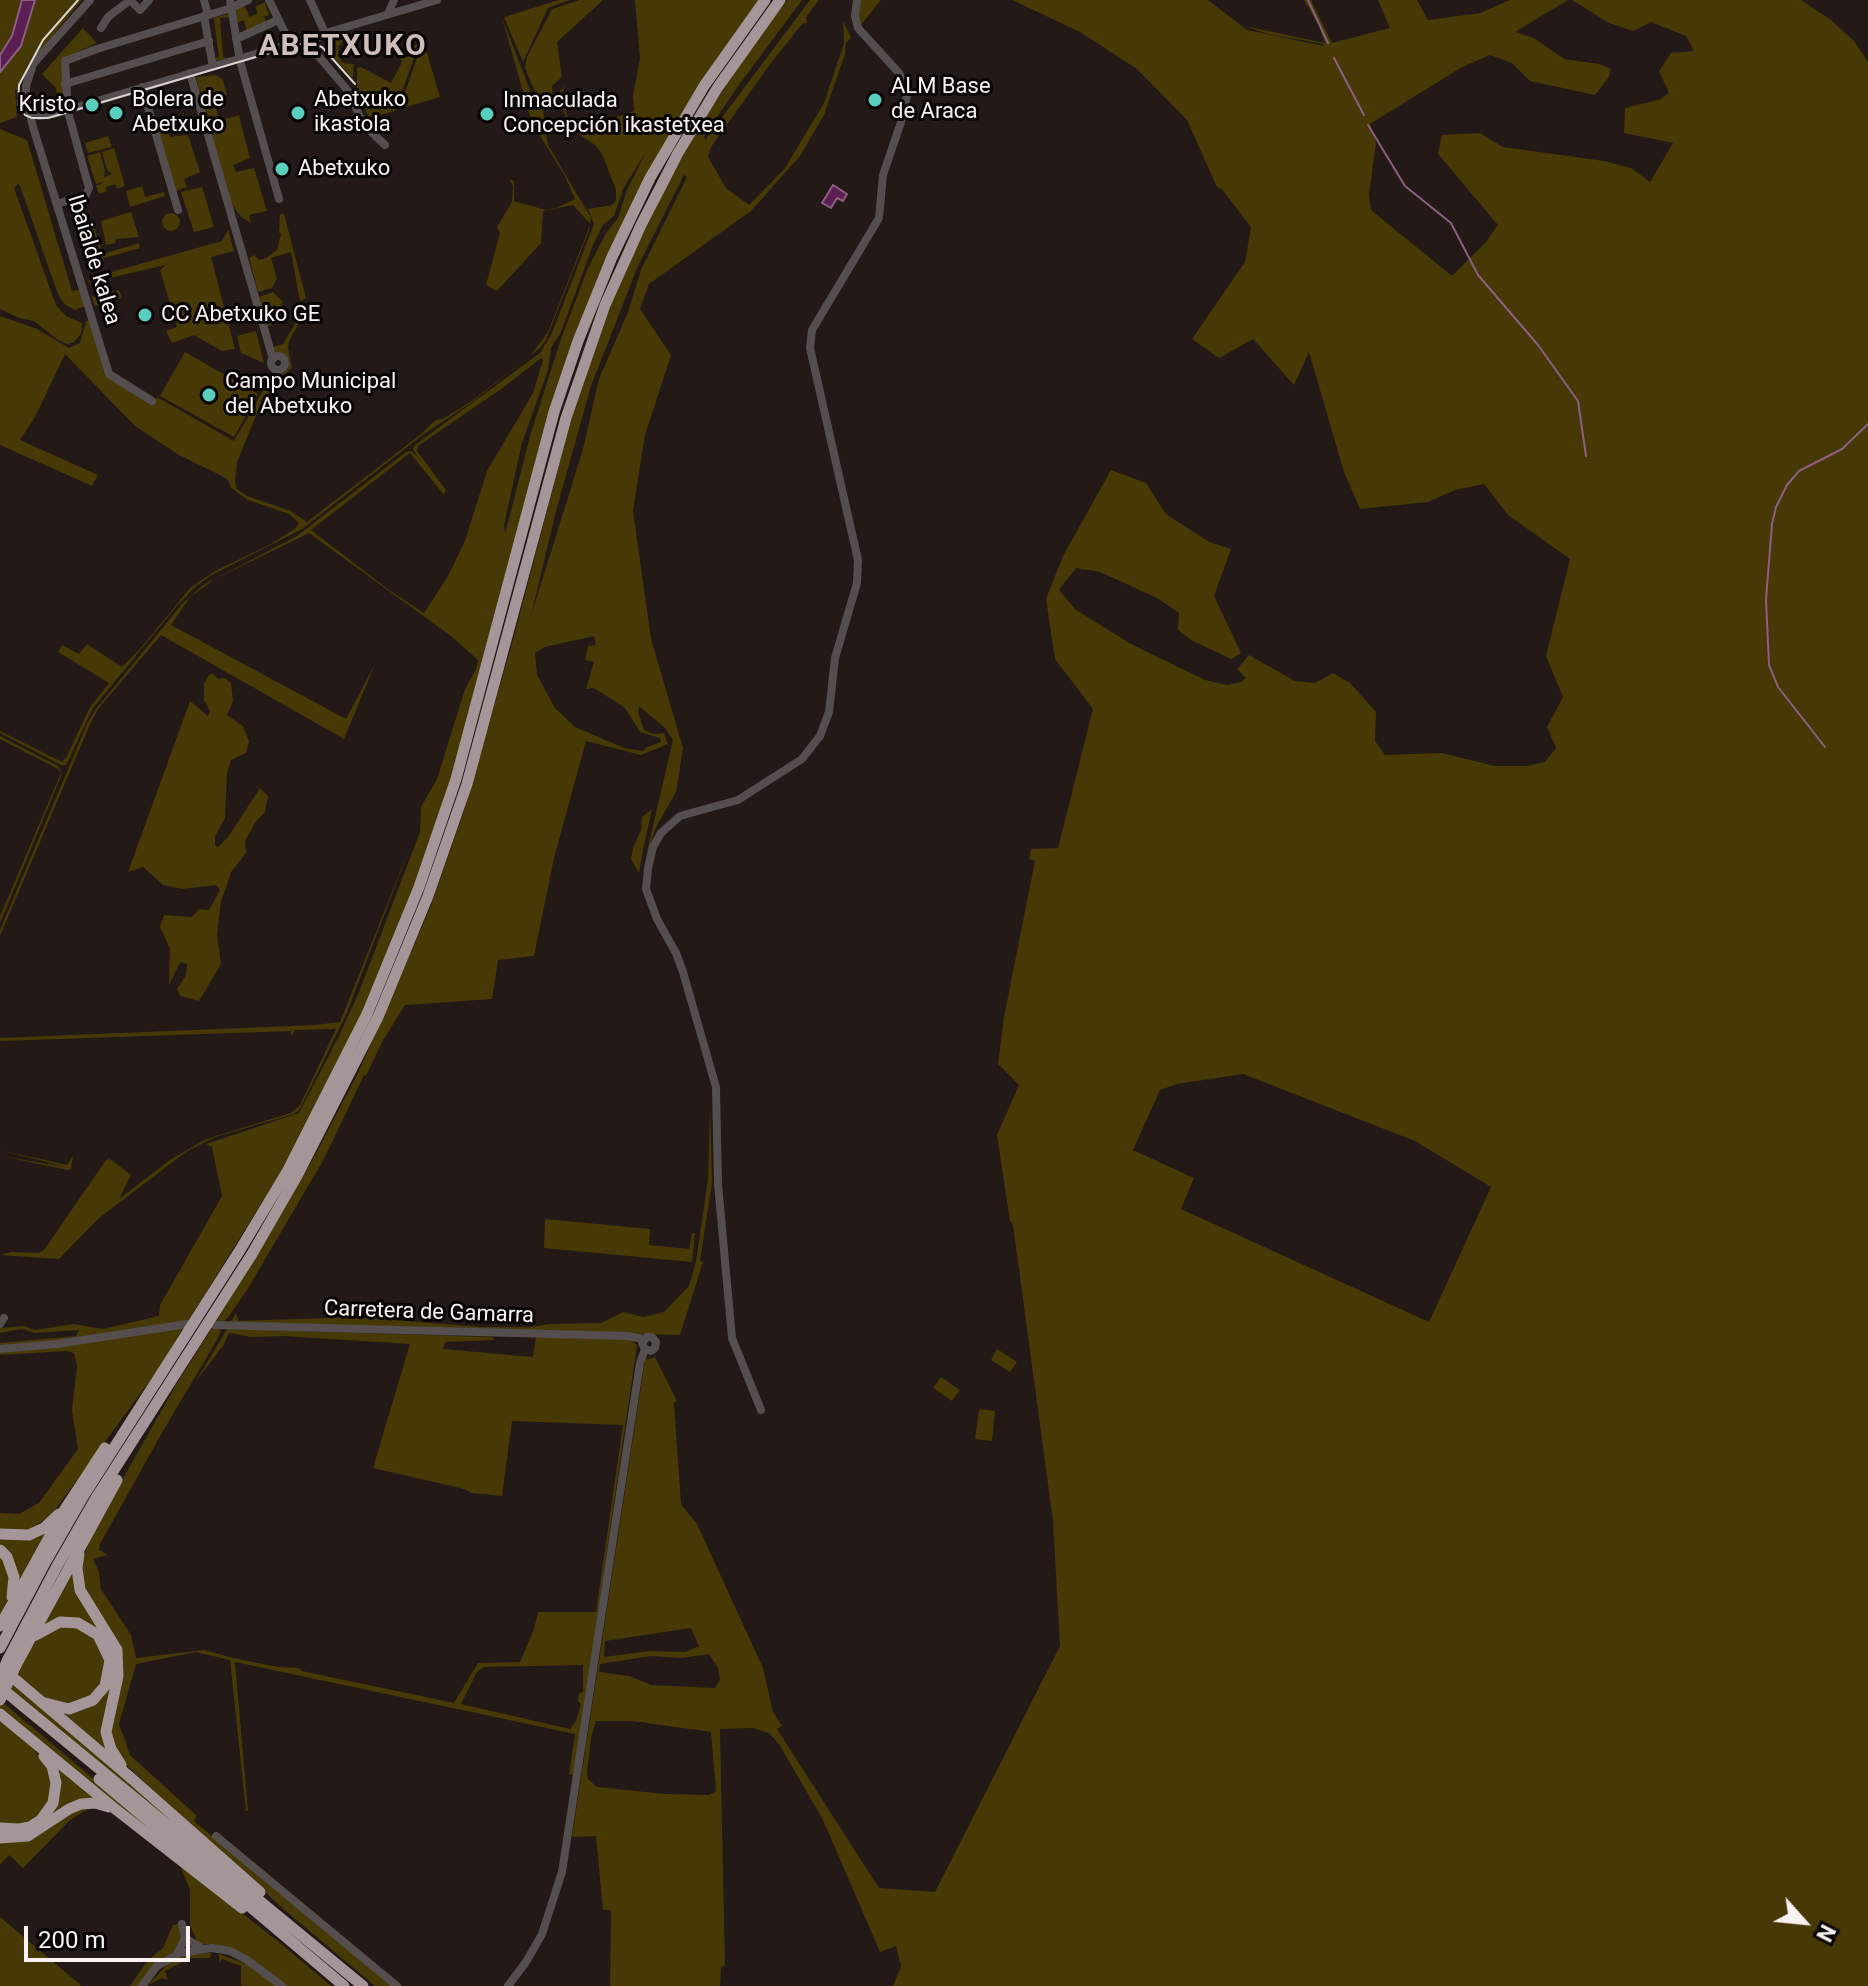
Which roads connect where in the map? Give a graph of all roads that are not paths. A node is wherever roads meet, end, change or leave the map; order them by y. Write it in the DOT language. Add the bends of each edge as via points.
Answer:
graph roads {
  1 [pos="90,0"];
  2 [pos="130,0"];
  3 [pos="149,0"];
  4 [pos="204,0"];
  5 [pos="248,0"];
  6 [pos="269,0"];
  7 [pos="310,0"];
  8 [pos="394,0"];
  9 [pos="437,0"];
  10 [pos="765,0"];
  11 [pos="780,0"];
  12 [pos="857,0"];
  13 [pos="231,4"];
  14 [pos="388,14"];
  15 [pos="206,16"];
  16 [pos="278,20"];
  17 [pos="101,28"];
  18 [pos="325,33"];
  19 [pos="236,39"];
  20 [pos="209,41"];
  21 [pos="293,42"];
  22 [pos="315,52"];
  23 [pos="239,58"];
  24 [pos="212,62"];
  25 [pos="190,73"];
  26 [pos="65,84"];
  27 [pos="142,87"];
  28 [pos="28,108"];
  29 [pos="67,109"];
  30 [pos="46,116"];
  31 [pos="35,133"];
  32 [pos="385,145"];
  33 [pos="279,199"];
  34 [pos="57,204"];
  35 [pos="178,210"];
  36 [pos="273,359"];
  37 [pos="152,401"];
  38 [pos="187,1324"];
  39 [pos="214,1325"];
  40 [pos="0,1349"];
  41 [pos="164,1393"];
  42 [pos="761,1410"];
  43 [pos="136,1412"];
  44 [pos="65,1509"];
  45 [pos="0,1534"];
  46 [pos="80,1546"];
  47 [pos="0,1550"];
  48 [pos="11,1603"];
  49 [pos="0,1626"];
  50 [pos="29,1640"];
  51 [pos="0,1648"];
  52 [pos="8,1664"];
  53 [pos="0,1677"];
  54 [pos="0,1687"];
  55 [pos="0,1698"];
  56 [pos="40,1702"];
  57 [pos="0,1714"];
  58 [pos="34,1743"];
  59 [pos="131,1778"];
  60 [pos="114,1808"];
  61 [pos="0,1828"];
  62 [pos="216,1836"];
  63 [pos="0,1838"];
  64 [pos="182,1924"];
  65 [pos="185,1938"];
  66 [pos="201,1948"];
  67 [pos="188,1951"];
  68 [pos="177,1955"];
  69 [pos="314,1960"];
  70 [pos="332,1960"];
  71 [pos="142,1986"];
  72 [pos="282,1986"];
  73 [pos="344,1986"];
  74 [pos="363,1986"];
  75 [pos="397,1986"];
  76 [pos="508,1986"];
  1 -- 28 [label="street, Ibaialde kalea" via="33,64 26,86"];
  2 -- 3 [label="street" via="140,10"];
  2 -- 17 [label="street"];
  4 -- 15 [label="street"];
  5 -- 13 [label="street"];
  6 -- 16 [label="street"];
  7 -- 18 [label="street"];
  8 -- 14 [label="street"];
  9 -- 14 [label="street"];
  10 -- 43 [label="highway" via="704,86 650,178 578,341 554,412 456,779 367,1014 288,1170"];
  11 -- 41 [label="highway" via="678,153 605,305 561,433 467,784 378,1017 298,1174"];
  12 -- 42 [label="street" via="858,28 899,73 908,91 883,175 879,218 812,330 810,348 858,560 857,583 835,658 829,712 820,736 802,759 738,800 680,816 661,833 653,847 646,889 686,972 717,1099 718,1184 732,1338"];
  13 -- 15 [label="street"];
  13 -- 19 [label="street"];
  14 -- 18 [label="street"];
  15 -- 20 [label="street"];
  15 -- 26 [label="street" via="67,59"];
  16 -- 19 [label="street"];
  16 -- 21 [label="street"];
  18 -- 21 [label="street"];
  18 -- 22 [label="street" via="315,40"];
  19 -- 23 [label="street"];
  20 -- 24 [label="street"];
  20 -- 26 [label="street"];
  21 -- 22 [label="street"];
  21 -- 23 [label="street"];
  22 -- 32 [label="street" via="350,93 363,124"];
  23 -- 25 [label="street"];
  23 -- 33 [label="street"];
  25 -- 27 [label="street"];
  25 -- 36 [label="street"];
  26 -- 29 [label="street"];
  27 -- 29 [label="street"];
  27 -- 35 [label="street"];
  28 -- 30 [label="street"];
  28 -- 31 [label="street, Ibaialde kalea"];
  29 -- 30 [label="street"];
  29 -- 34 [label="street" via="89,188 86,195"];
  30 -- 31 [label="street"];
  31 -- 34 [label="street, Ibaialde kalea"];
  34 -- 37 [label="street, Ibaialde kalea" via="109,374"];
  38 -- 40 [label="street"];
  39 -- 76 [label="street, Carretera de Gamarra" via="627,1336 644,1344 562,1872 542,1934"];
  41 -- 46 [label="highway"];
  41 -- 52 [label="highway" via="88,1512"];
  43 -- 44 [label="highway"];
  43 -- 51 [label="highway"];
  44 -- 45 [label="highway" via="37,1532"];
  44 -- 48 [label="highway"];
  46 -- 50 [label="highway"];
  46 -- 59 [label="highway" via="80,1590 119,1659 107,1740"];
  47 -- 48 [label="highway" via="14,1577"];
  48 -- 49 [label="highway"];
  50 -- 52 [label="highway"];
  50 -- 56 [label="highway" via="50,1625 78,1623 98,1635 110,1660 105,1686 93,1700 69,1709"];
  52 -- 53 [label="highway, bridge"];
  52 -- 55 [label="highway, bridge"];
  52 -- 56 [label="highway"];
  54 -- 70 [label="highway"];
  55 -- 69 [label="highway"];
  56 -- 59 [label="highway"];
  57 -- 58 [label="highway"];
  58 -- 60 [label="highway"];
  58 -- 61 [label="highway" via="52,1766 57,1791 53,1803 30,1827"];
  59 -- 70 [label="highway"];
  60 -- 63 [label="highway" via="81,1804 28,1836"];
  60 -- 69 [label="highway"];
  62 -- 75 [label="street"];
  64 -- 65 [label="street"];
  65 -- 66 [label="street"];
  65 -- 67 [label="street"];
  65 -- 68 [label="street"];
  66 -- 67 [label="street"];
  66 -- 72 [label="street" via="230,1951"];
  67 -- 68 [label="street"];
  68 -- 71 [label="street" via="157,1966"];
  69 -- 73 [label="highway"];
  70 -- 74 [label="highway"];
}
